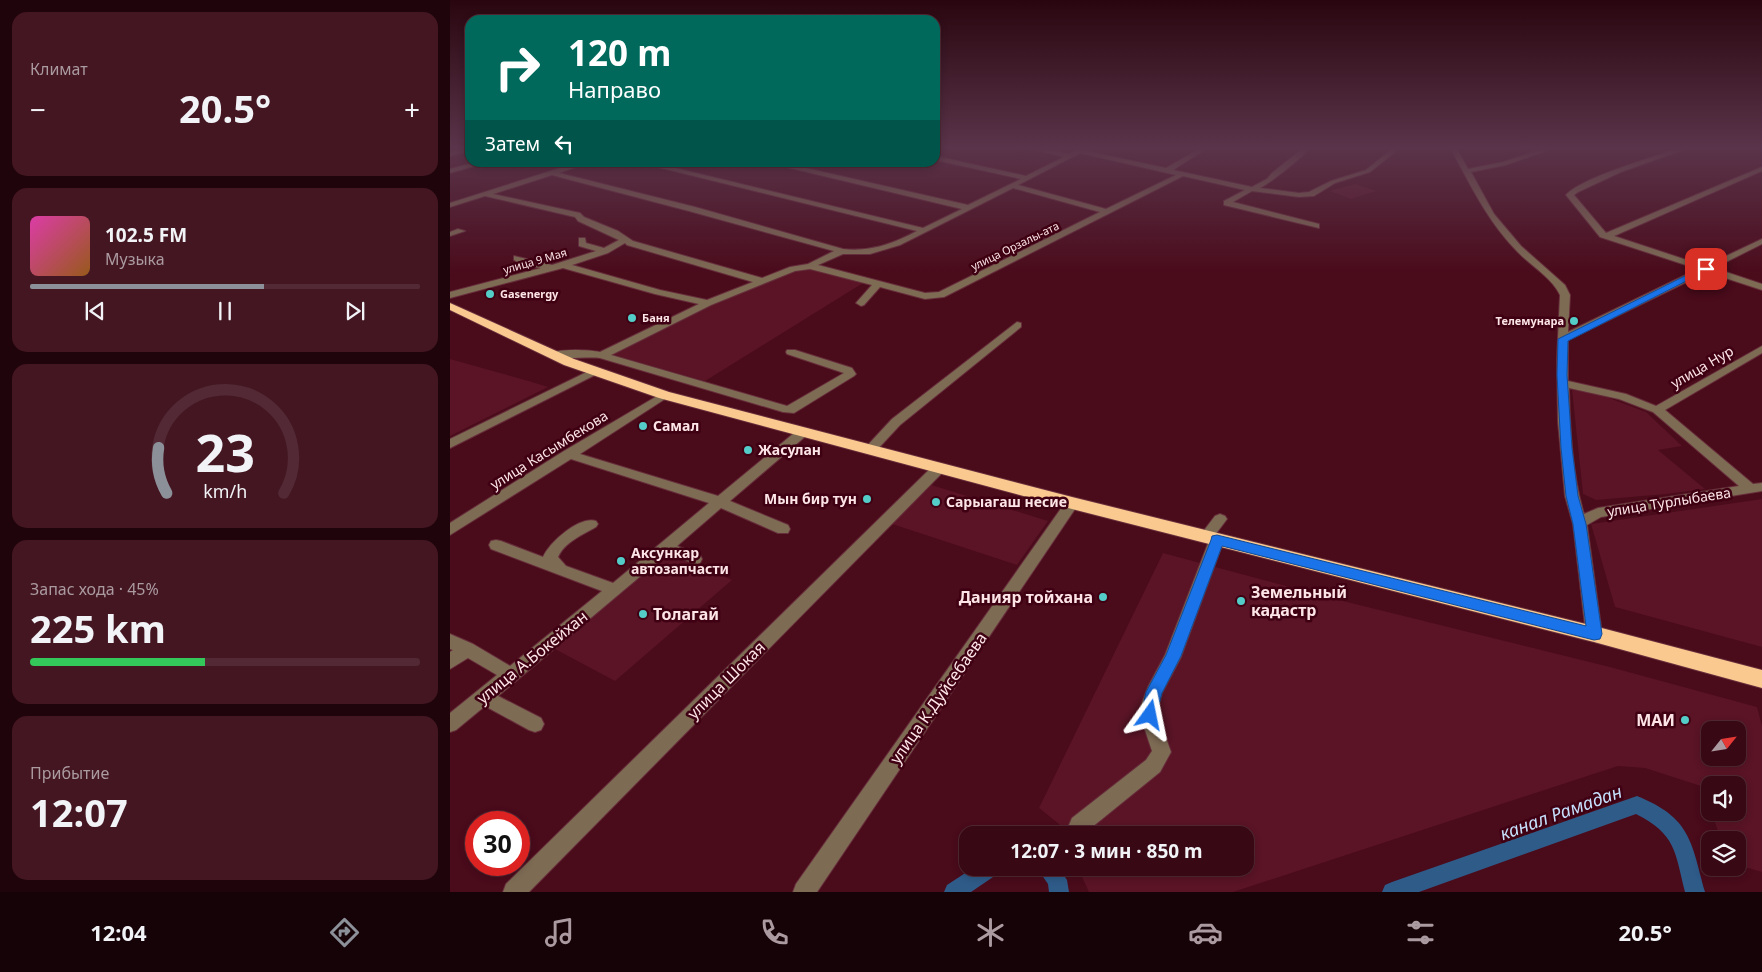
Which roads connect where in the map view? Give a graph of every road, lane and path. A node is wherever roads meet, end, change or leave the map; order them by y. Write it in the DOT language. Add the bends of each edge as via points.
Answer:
graph roads {
  1 [pos="495,191"];
  2 [pos="621,191"];
  3 [pos="758,191"];
  4 [pos="893,191"];
  5 [pos="1003,191"];
  6 [pos="1029,191"];
  7 [pos="1150,191"];
  8 [pos="1248,191"];
  9 [pos="1270,191"];
  10 [pos="1478,191"];
  11 [pos="1577,191"];
  12 [pos="1712,191"];
  13 [pos="1314,192"];
  14 [pos="1332,192"];
  15 [pos="484,194"];
  16 [pos="450,204"];
  17 [pos="969,208"];
  18 [pos="1108,212"];
  19 [pos="1316,226"];
  20 [pos="461,231"];
  21 [pos="925,231"];
  22 [pos="450,234"];
  23 [pos="1607,236"];
  24 [pos="582,240"];
  25 [pos="624,241"];
  26 [pos="1762,241"];
  27 [pos="638,246"];
  28 [pos="607,250"];
  29 [pos="842,251"];
  30 [pos="518,258"];
  31 [pos="559,266"];
  32 [pos="810,266"];
  33 [pos="1706,269"];
  34 [pos="761,281"];
  35 [pos="878,283"];
  36 [pos="1762,286"];
  37 [pos="450,295"];
  38 [pos="708,303"];
  39 [pos="861,303"];
  40 [pos="450,306"];
  41 [pos="1017,325"];
  42 [pos="1563,339"];
  43 [pos="1762,349"];
  44 [pos="791,352"];
  45 [pos="553,355"];
  46 [pos="601,355"];
  47 [pos="594,372"];
  48 [pos="1563,383"];
  49 [pos="664,395"];
  50 [pos="1657,410"];
  51 [pos="803,432"];
  52 [pos="450,444"];
  53 [pos="870,450"];
  54 [pos="568,454"];
  55 [pos="939,468"];
  56 [pos="1757,488"];
  57 [pos="720,502"];
  58 [pos="1072,503"];
  59 [pos="1220,519"];
  60 [pos="591,524"];
  61 [pos="1580,524"];
  62 [pos="783,529"];
  63 [pos="450,530"];
  64 [pos="1212,538"];
  65 [pos="496,545"];
  66 [pos="666,547"];
  67 [pos="695,559"];
  68 [pos="561,570"];
  69 [pos="615,590"];
  70 [pos="1594,634"];
  71 [pos="450,641"];
  72 [pos="467,649"];
  73 [pos="450,662"];
  74 [pos="511,676"];
  75 [pos="1762,679"];
  76 [pos="484,697"];
  77 [pos="450,724"];
  78 [pos="535,724"];
  79 [pos="1079,825"];
  80 [pos="514,892"];
  81 [pos="804,892"];
  1 -- 15 [label="street"];
  2 -- 29 [label="street"];
  3 -- 21 [label="street"];
  4 -- 17 [label="street"];
  5 -- 17 [label="street"];
  6 -- 18 [label="street"];
  7 -- 18 [label="street, улица Орзалы-ата"];
  8 -- 19 [label="street" via="1227,203 1240,210"];
  9 -- 13 [label="street" via="1299,195"];
  10 -- 42 [label="street" via="1518,248 1564,291"];
  11 -- 23 [label="street" via="1570,194 1600,233"];
  12 -- 23 [label="street"];
  13 -- 14 [label="street"];
  15 -- 16 [label="street"];
  15 -- 25 [label="street" via="577,215 617,234"];
  17 -- 21 [label="street"];
  18 -- 35 [label="street, улица Орзалы-ата" via="946,293 925,296"];
  20 -- 22 [label="street"];
  21 -- 29 [label="street" via="878,250"];
  23 -- 33 [label="street"];
  24 -- 28 [label="street" via="582,244"];
  25 -- 27 [label="street"];
  25 -- 28 [label="street, улица 9 Мая"];
  26 -- 33 [label="street"];
  27 -- 28 [label="street"];
  27 -- 34 [label="street"];
  28 -- 31 [label="street, улица 9 Мая"];
  29 -- 32 [label="street"];
  30 -- 31 [label="street" via="532,264"];
  31 -- 37 [label="street, улица 9 Мая"];
  31 -- 38 [label="street"];
  32 -- 34 [label="street" via="784,271"];
  32 -- 35 [label="street"];
  33 -- 36 [label="street"];
  33 -- 42 [label="street"];
  34 -- 38 [label="street"];
  35 -- 39 [label="street"];
  38 -- 46 [label="street"];
  40 -- 45 [label="highway"];
  41 -- 53 [label="street" via="896,422"];
  42 -- 48 [label="street"];
  43 -- 50 [label="street, улица Нур"];
  44 -- 46 [label="street" via="848,370 850,374 794,409 787,410"];
  45 -- 46 [label="street"];
  45 -- 47 [label="highway"];
  47 -- 49 [label="highway"];
  47 -- 52 [label="street"];
  48 -- 50 [label="street" via="1622,396"];
  48 -- 61 [label="street" via="1571,486"];
  49 -- 51 [label="highway"];
  49 -- 54 [label="street, улица Касымбекова"];
  50 -- 56 [label="street"];
  51 -- 53 [label="highway"];
  51 -- 57 [label="street, улица А.Бокейхан"];
  53 -- 55 [label="highway"];
  54 -- 57 [label="street"];
  54 -- 63 [label="street, улица Касымбекова"];
  55 -- 58 [label="highway"];
  55 -- 80 [label="street, улица Шокая"];
  56 -- 61 [label="street, улица Турлыбаева" via="1598,513"];
  57 -- 62 [label="street"];
  57 -- 66 [label="street, улица А.Бокейхан"];
  58 -- 64 [label="highway"];
  58 -- 81 [label="street, улица К.Дуйсебаева"];
  59 -- 64 [label="street"];
  60 -- 68 [label="street" via="552,550 550,558"];
  61 -- 70 [label="street"];
  64 -- 70 [label="highway"];
  64 -- 79 [label="street" via="1173,656 1150,706 1152,724 1162,752 1153,766"];
  65 -- 68 [label="street"];
  66 -- 67 [label="street"];
  66 -- 69 [label="street, улица А.Бокейхан"];
  68 -- 69 [label="street"];
  69 -- 74 [label="street, улица А.Бокейхан"];
  70 -- 75 [label="highway"];
  71 -- 72 [label="street"];
  72 -- 73 [label="street"];
  72 -- 74 [label="street"];
  74 -- 76 [label="street, улица А.Бокейхан"];
  76 -- 77 [label="street, улица А.Бокейхан"];
  76 -- 78 [label="street"];
}
